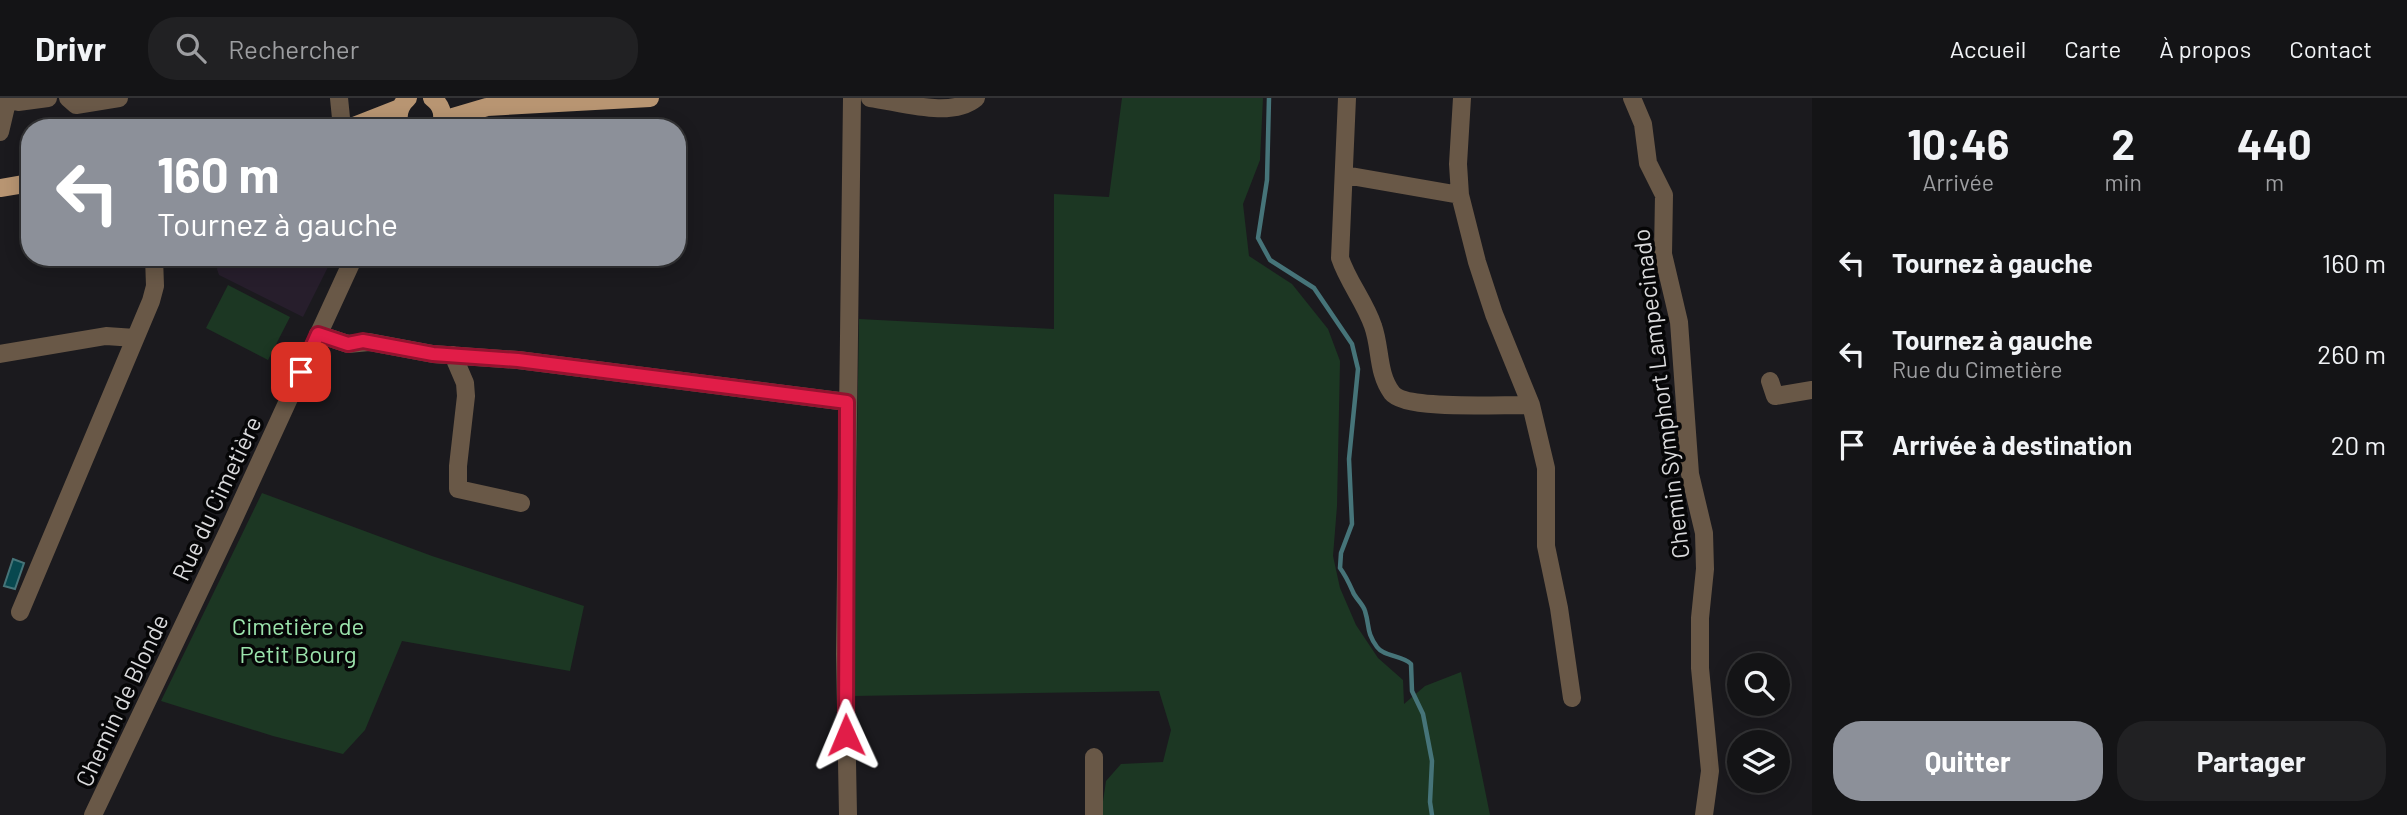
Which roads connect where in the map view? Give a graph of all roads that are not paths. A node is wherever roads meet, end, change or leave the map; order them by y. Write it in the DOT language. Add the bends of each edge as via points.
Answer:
graph roads {
  1 [pos="48,98"];
  2 [pos="68,98"];
  3 [pos="119,98"];
  4 [pos="338,98"];
  5 [pos="432,98"];
  6 [pos="650,98"];
  7 [pos="852,98"];
  8 [pos="870,98"];
  9 [pos="976,98"];
  10 [pos="1347,98"];
  11 [pos="1462,98"];
  12 [pos="1632,98"];
  13 [pos="8,99"];
  14 [pos="404,103"];
  15 [pos="341,119"];
  16 [pos="369,119"];
  17 [pos="441,119"];
  18 [pos="455,119"];
  19 [pos="0,132"];
  20 [pos="1345,175"];
  21 [pos="21,184"];
  22 [pos="0,188"];
  23 [pos="1460,195"];
  24 [pos="155,266"];
  25 [pos="350,266"];
  26 [pos="318,334"];
  27 [pos="135,338"];
  28 [pos="0,354"];
  29 [pos="453,355"];
  30 [pos="1770,381"];
  31 [pos="1812,390"];
  32 [pos="847,402"];
  33 [pos="1531,405"];
  34 [pos="520,503"];
  35 [pos="192,606"];
  36 [pos="19,612"];
  37 [pos="1572,698"];
  38 [pos="1094,757"];
  39 [pos="93,815"];
  40 [pos="848,815"];
  41 [pos="1094,815"];
  42 [pos="1704,815"];
  1 -- 13 [label="street"];
  2 -- 3 [label="street" via="76,105"];
  4 -- 15 [label="street"];
  5 -- 17 [label="main road" via="440,106"];
  6 -- 18 [label="main road" via="487,107"];
  7 -- 32 [label="street"];
  8 -- 9 [label="street" via="948,110"];
  10 -- 20 [label="street"];
  11 -- 23 [label="street"];
  12 -- 42 [label="street, Chemin Symphort Lampecinado" via="1643,124 1648,163 1664,195 1663,254 1679,322 1690,474 1704,533 1700,668 1710,771"];
  13 -- 19 [label="street"];
  14 -- 16 [label="main road"];
  20 -- 23 [label="street"];
  20 -- 33 [label="street" via="1340,258 1369,314 1380,364 1394,395 1425,404"];
  21 -- 22 [label="main road"];
  23 -- 33 [label="street" via="1489,302"];
  24 -- 27 [label="street" via="156,286"];
  25 -- 26 [label="street, Rue du Cimetière"];
  26 -- 29 [label="street" via="348,344 363,341"];
  26 -- 35 [label="street, Rue du Cimetière"];
  27 -- 28 [label="street" via="106,336"];
  27 -- 36 [label="street"];
  29 -- 32 [label="street"];
  29 -- 34 [label="street" via="466,396 458,489"];
  30 -- 31 [label="street" via="1775,396"];
  32 -- 40 [label="street"];
  33 -- 37 [label="street" via="1546,468 1546,546"];
  35 -- 39 [label="street, Chemin de Blonde"];
  38 -- 41 [label="street"];
}
